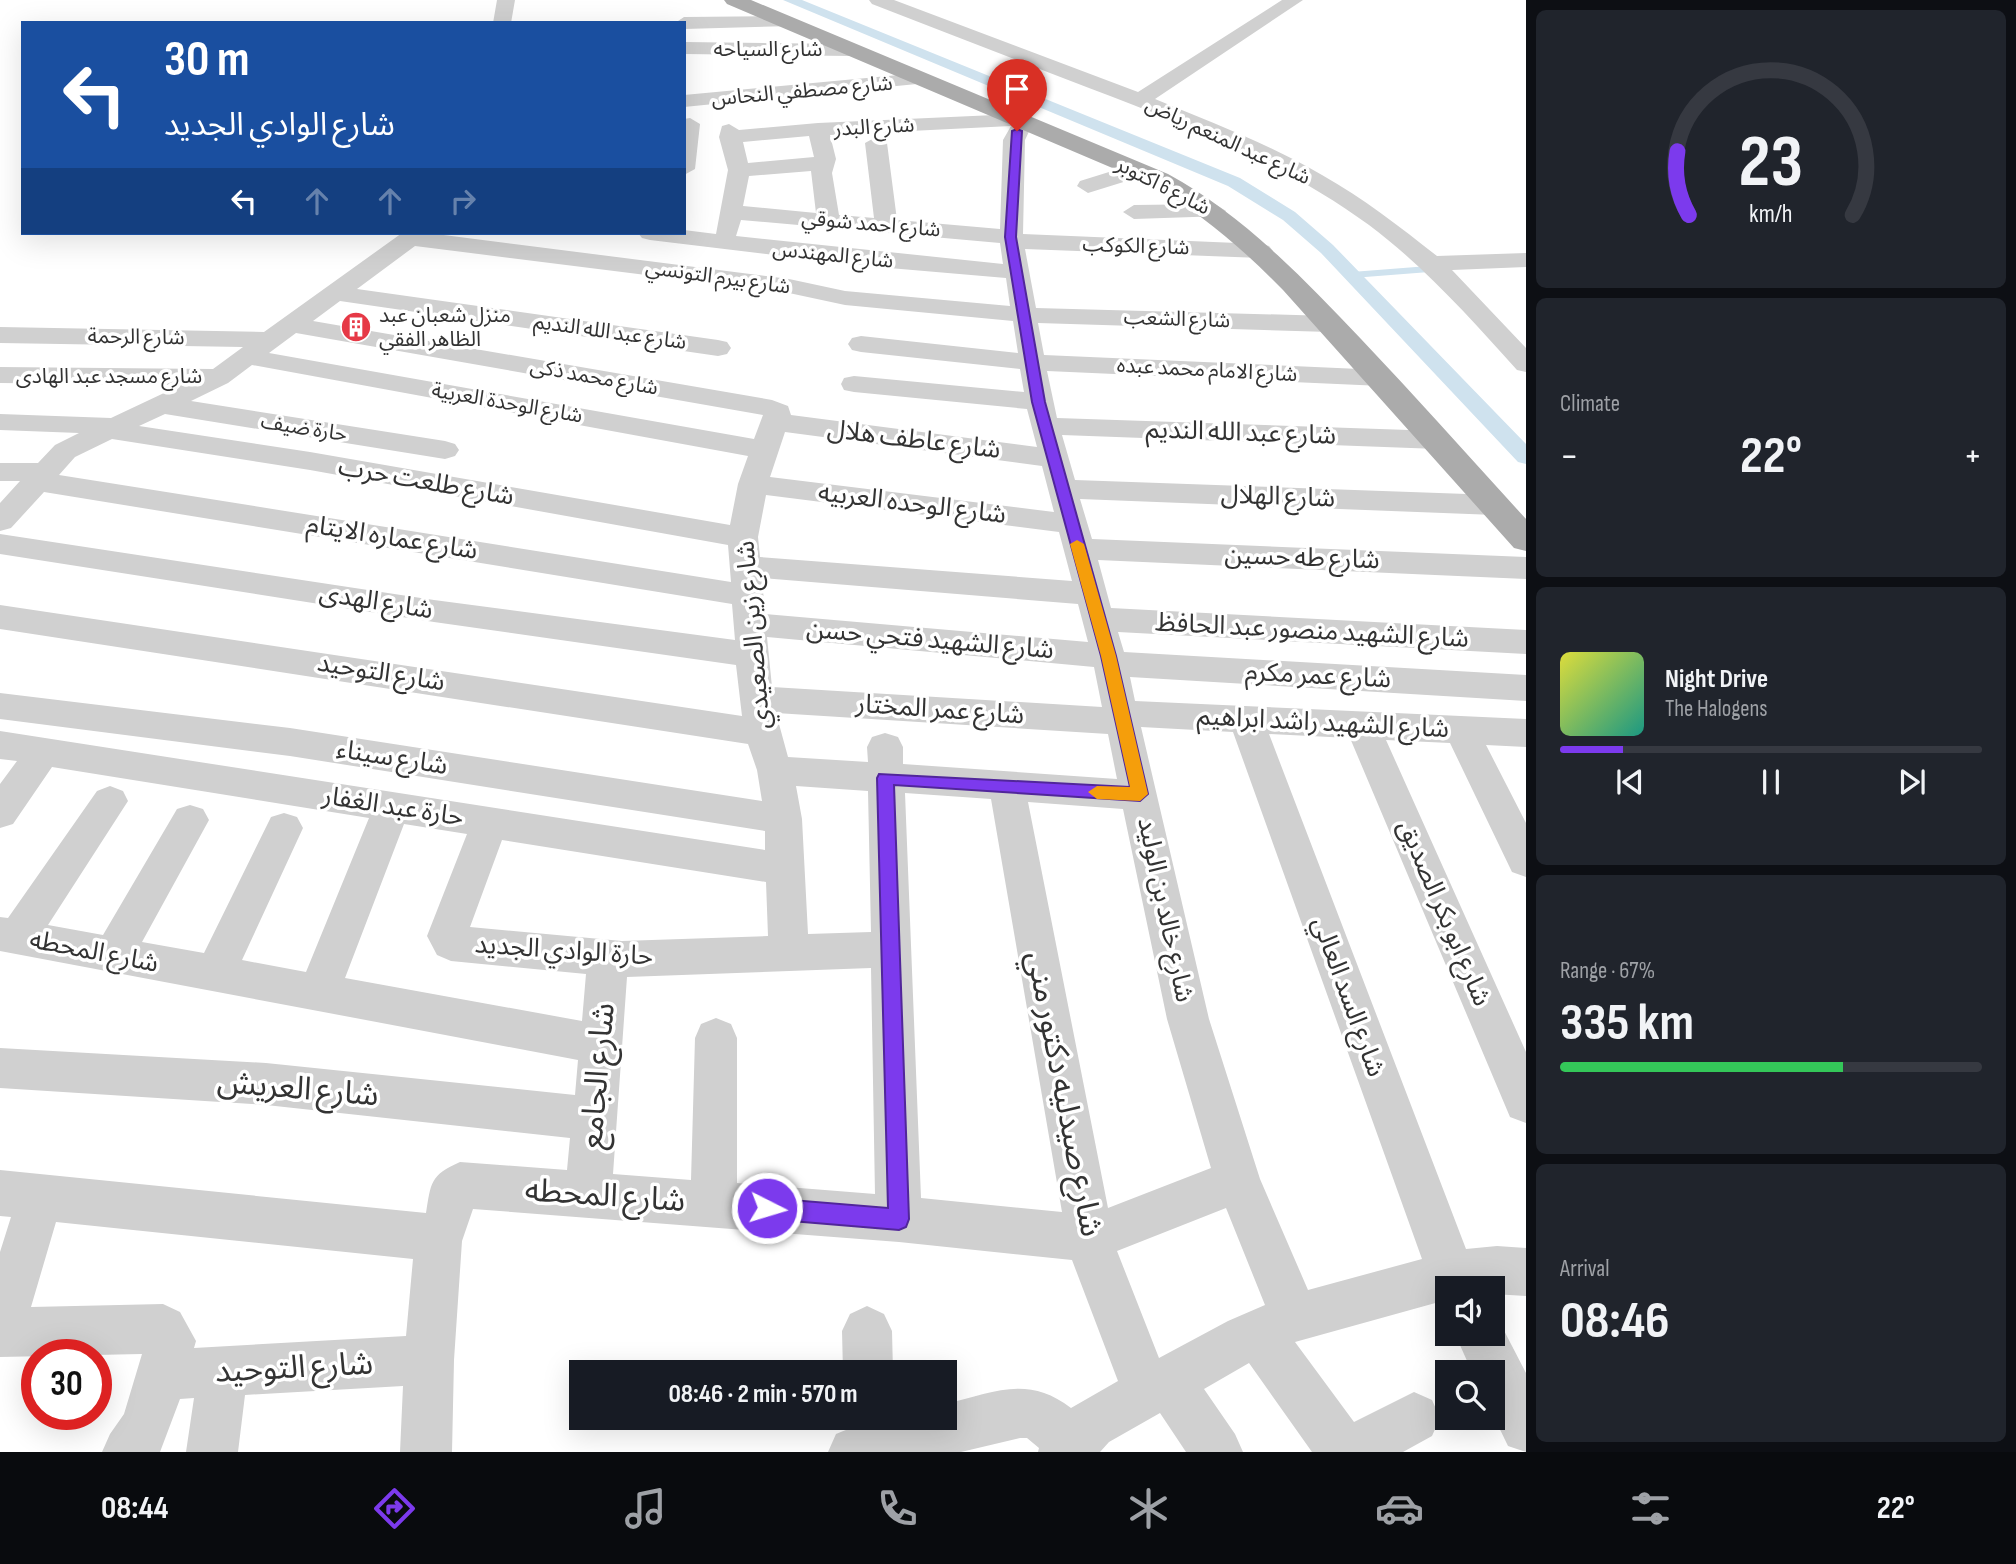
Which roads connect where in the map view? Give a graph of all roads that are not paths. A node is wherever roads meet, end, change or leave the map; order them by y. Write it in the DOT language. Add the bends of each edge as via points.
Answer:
graph roads {
  1 [pos="506,0"];
  2 [pos="734,0"];
  3 [pos="878,0"];
  4 [pos="1294,0"];
  5 [pos="502,21"];
  6 [pos="787,22"];
  7 [pos="686,23"];
  8 [pos="686,48"];
  9 [pos="851,50"];
  10 [pos="686,82"];
  11 [pos="913,84"];
  12 [pos="1140,100"];
  13 [pos="686,101"];
  14 [pos="862,106"];
  15 [pos="764,115"];
  16 [pos="1020,121"];
  17 [pos="690,124"];
  18 [pos="818,129"];
  19 [pos="876,142"];
  20 [pos="686,154"];
  21 [pos="825,163"];
  22 [pos="739,170"];
  23 [pos="1138,170"];
  24 [pos="1088,186"];
  25 [pos="1215,211"];
  26 [pos="732,212"];
  27 [pos="1134,212"];
  28 [pos="829,221"];
  29 [pos="886,226"];
  30 [pos="414,235"];
  31 [pos="671,235"];
  32 [pos="724,243"];
  33 [pos="1261,251"];
  34 [pos="1022,254"];
  35 [pos="1526,261"];
  36 [pos="1281,272"];
  37 [pos="1442,273"];
  38 [pos="1526,282"];
  39 [pos="337,293"];
  40 [pos="1024,315"];
  41 [pos="1330,324"];
  42 [pos="283,332"];
  43 [pos="0,335"];
  44 [pos="861,344"];
  45 [pos="718,348"];
  46 [pos="250,357"];
  47 [pos="1032,362"];
  48 [pos="1526,364"];
  49 [pos="0,375"];
  50 [pos="219,377"];
  51 [pos="1382,378"];
  52 [pos="854,384"];
  53 [pos="163,405"];
  54 [pos="0,422"];
  55 [pos="771,427"];
  56 [pos="112,428"];
  57 [pos="1438,440"];
  58 [pos="1049,444"];
  59 [pos="445,450"];
  60 [pos="0,472"];
  61 [pos="39,476"];
  62 [pos="752,484"];
  63 [pos="1495,505"];
  64 [pos="0,522"];
  65 [pos="1075,536"];
  66 [pos="1526,540"];
  67 [pos="0,544"];
  68 [pos="1526,568"];
  69 [pos="748,596"];
  70 [pos="1094,606"];
  71 [pos="0,617"];
  72 [pos="1526,642"];
  73 [pos="1109,660"];
  74 [pos="1526,688"];
  75 [pos="756,699"];
  76 [pos="0,706"];
  77 [pos="1122,717"];
  78 [pos="1246,719"];
  79 [pos="1362,724"];
  80 [pos="1461,730"];
  81 [pos="762,733"];
  82 [pos="1526,733"];
  83 [pos="0,745"];
  84 [pos="43,752"];
  85 [pos="885,763"];
  86 [pos="775,770"];
  87 [pos="1007,788"];
  88 [pos="1140,794"];
  89 [pos="110,801"];
  90 [pos="392,807"];
  91 [pos="0,813"];
  92 [pos="783,819"];
  93 [pos="190,820"];
  94 [pos="490,822"];
  95 [pos="284,828"];
  96 [pos="1526,861"];
  97 [pos="786,869"];
  98 [pos="9,936"];
  99 [pos="891,949"];
  100 [pos="789,953"];
  101 [pos="113,955"];
  102 [pos="608,959"];
  103 [pos="215,974"];
  104 [pos="318,994"];
  105 [pos="716,1038"];
  106 [pos="600,1044"];
  107 [pos="0,1068"];
  108 [pos="1526,1102"];
  109 [pos="595,1119"];
  110 [pos="1238,1181"];
  111 [pos="588,1194"];
  112 [pos="20,1195"];
  113 [pos="714,1204"];
  114 [pos="899,1219"];
  115 [pos="439,1234"];
  116 [pos="1090,1238"];
  117 [pos="1526,1272"];
  118 [pos="1452,1276"];
  119 [pos="1474,1276"];
  120 [pos="1435,1286"];
  121 [pos="3,1310"];
  122 [pos="1277,1325"];
  123 [pos="1485,1346"];
  124 [pos="429,1360"];
  125 [pos="223,1371"];
  126 [pos="160,1376"];
  127 [pos="1158,1386"];
  128 [pos="1415,1418"];
  129 [pos="1526,1428"];
  130 [pos="865,1439"];
  131 [pos="1068,1447"];
  132 [pos="128,1452"];
  133 [pos="212,1452"];
  134 [pos="426,1452"];
  135 [pos="1217,1452"];
  136 [pos="1344,1452"];
  137 [pos="1351,1452"];
  1 -- 5 [label="street"];
  2 -- 6 [label="main road, شارع 6 اكتوبر"];
  3 -- 12 [label="street, شارع عبد المنعم رياض"];
  4 -- 12 [label="street"];
  6 -- 7 [label="street"];
  6 -- 9 [label="main road, شارع 6 اكتوبر"];
  8 -- 9 [label="street, شارع السياحه"];
  9 -- 11 [label="main road, شارع 6 اكتوبر"];
  10 -- 11 [label="street"];
  11 -- 13 [label="street, شارع مصطفي النحاس"];
  11 -- 16 [label="main road, شارع 6 اكتوبر" via="945,90"];
  12 -- 37 [label="street, شارع عبد المنعم رياض" via="1314,179 1367,213"];
  14 -- 15 [label="street"];
  16 -- 18 [label="street, شارع البدر"];
  16 -- 23 [label="main road, شارع 6 اكتوبر"];
  16 -- 34 [label="street, شارع خالد بن الوليد" via="1014,140"];
  17 -- 20 [label="street"];
  18 -- 21 [label="street"];
  18 -- 22 [label="street, شارع البدر" via="730,134"];
  19 -- 29 [label="street"];
  21 -- 22 [label="street"];
  21 -- 28 [label="street" via="821,173"];
  22 -- 26 [label="street"];
  23 -- 24 [label="street"];
  23 -- 25 [label="main road, شارع 6 اكتوبر"];
  25 -- 27 [label="street"];
  25 -- 33 [label="main road, شارع 6 اكتوبر"];
  26 -- 28 [label="street, شارع احمد شوقي"];
  26 -- 32 [label="street"];
  28 -- 29 [label="street, شارع احمد شوقي"];
  29 -- 34 [label="street, شارع احمد شوقي"];
  30 -- 39 [label="street"];
  30 -- 40 [label="street, شارع بيرم التونسي" via="789,286 845,298"];
  31 -- 32 [label="street, شارع المهندس"];
  32 -- 34 [label="street, شارع المهندس"];
  33 -- 34 [label="street, شارع الكوكب"];
  33 -- 36 [label="main road, شارع 6 اكتوبر"];
  34 -- 36 [label="street"];
  34 -- 40 [label="street, شارع خالد بن الوليد"];
  35 -- 37 [label="street"];
  36 -- 41 [label="main road, شارع 6 اكتوبر"];
  37 -- 38 [label="street"];
  37 -- 48 [label="street, شارع عبد المنعم رياض"];
  39 -- 42 [label="street"];
  39 -- 45 [label="street, شارع عبد الله النديم"];
  40 -- 41 [label="street, شارع الشعب"];
  40 -- 47 [label="street, شارع خالد بن الوليد"];
  41 -- 51 [label="main road, شارع 6 اكتوبر"];
  42 -- 43 [label="street, شارع الرحمة"];
  42 -- 46 [label="street"];
  42 -- 55 [label="street, شارع محمد ذكى"];
  44 -- 47 [label="street, شارع الامام محمد عبده"];
  46 -- 50 [label="street"];
  46 -- 55 [label="street, شارع الوحدة العربية"];
  47 -- 51 [label="street, شارع الامام محمد عبده"];
  47 -- 58 [label="street, شارع خالد بن الوليد"];
  49 -- 50 [label="street, شارع مسجد عبد الهادى"];
  50 -- 53 [label="street"];
  51 -- 57 [label="main road, شارع 6 اكتوبر"];
  52 -- 58 [label="street, شارع عبد الله النديم"];
  53 -- 56 [label="street"];
  53 -- 59 [label="street, حارة ضيف"];
  54 -- 56 [label="street, شارع طلعت حرب"];
  55 -- 58 [label="street, شارع عاطف هلال"];
  55 -- 62 [label="street, شارع زين الصعيدي"];
  56 -- 61 [label="street" via="65,451"];
  56 -- 69 [label="street, شارع طلعت حرب" via="310,461"];
  57 -- 58 [label="street, شارع عبد الله النديم"];
  57 -- 63 [label="main road, شارع 6 اكتوبر"];
  58 -- 63 [label="street, شارع الهلال"];
  58 -- 65 [label="street, شارع خالد بن الوليد"];
  60 -- 61 [label="street, شارع عماره الايتام"];
  61 -- 64 [label="street"];
  61 -- 69 [label="street, شارع عماره الايتام"];
  62 -- 65 [label="street, شارع الوحده العربيه"];
  62 -- 69 [label="street, شارع زين الصعيدي"];
  63 -- 66 [label="main road, شارع 6 اكتوبر"];
  65 -- 68 [label="street, شارع طه حسين"];
  65 -- 70 [label="street, شارع خالد بن الوليد"];
  67 -- 69 [label="street, شارع الهدى" via="434,611"];
  69 -- 70 [label="street, شارع طلعت حرب"];
  69 -- 73 [label="street, شارع الشهيد فتحي حسن"];
  69 -- 75 [label="street, شارع زين الصعيدي"];
  70 -- 72 [label="street, شارع الشهيد منصور عبد الحافظ"];
  70 -- 73 [label="street, شارع خالد بن الوليد"];
  71 -- 81 [label="street, شارع التوحيد"];
  73 -- 74 [label="street, شارع عمر مكرم"];
  73 -- 77 [label="street, شارع خالد بن الوليد"];
  75 -- 77 [label="street, شارع عمر المختار"];
  75 -- 81 [label="street, شارع زين الصعيدي"];
  76 -- 92 [label="street, شارع سيناء" via="290,742"];
  77 -- 78 [label="street, شارع الشهيد راشد ابراهيم"];
  77 -- 88 [label="street, شارع خالد بن الوليد"];
  78 -- 79 [label="street, شارع الشهيد راشد ابراهيم"];
  78 -- 118 [label="street, شارع السد العالي"];
  79 -- 80 [label="street, شارع الشهيد راشد ابراهيم"];
  79 -- 108 [label="street, شارع ابو بكر الصديق"];
  80 -- 82 [label="street, شارع الشهيد راشد ابراهيم"];
  80 -- 96 [label="street"];
  81 -- 86 [label="street, شارع زين الصعيدي"];
  83 -- 84 [label="street, حارة عبد الغفار"];
  84 -- 90 [label="street, حارة عبد الغفار"];
  84 -- 91 [label="street"];
  85 -- 86 [label="street"];
  85 -- 87 [label="street"];
  85 -- 99 [label="street"];
  86 -- 92 [label="street, شارع زين الصعيدي"];
  87 -- 88 [label="street"];
  87 -- 116 [label="street, شارع صيدليه دكتور مني"];
  88 -- 110 [label="street, شارع خالد بن الوليد" via="1188,1019"];
  89 -- 98 [label="street"];
  90 -- 94 [label="street, حارة عبد الغفار"];
  90 -- 104 [label="street"];
  92 -- 97 [label="street, شارع زين الصعيدي"];
  93 -- 101 [label="street"];
  94 -- 97 [label="street, حارة عبد الغفار"];
  94 -- 102 [label="street, حارة الوادي الجديد" via="448,941"];
  95 -- 103 [label="street"];
  97 -- 100 [label="street, شارع زين الصعيدي"];
  98 -- 101 [label="street, شارع المحطه"];
  99 -- 100 [label="street, حارة الوادي الجديد"];
  99 -- 114 [label="street"];
  100 -- 102 [label="street, حارة الوادي الجديد"];
  101 -- 103 [label="street, شارع المحطه"];
  102 -- 106 [label="street, شارع الجامع"];
  103 -- 104 [label="street, شارع المحطه"];
  104 -- 106 [label="street, شارع المحطه"];
  105 -- 113 [label="street"];
  106 -- 109 [label="street, شارع الجامع"];
  107 -- 109 [label="street, شارع العريش" via="266,1084"];
  109 -- 111 [label="street, شارع الجامع"];
  110 -- 116 [label="street, شارع المحطه"];
  110 -- 122 [label="street, شارع خالد بن الوليد"];
  111 -- 113 [label="street, شارع المحطه"];
  111 -- 115 [label="street, شارع المحطه" via="460,1185 452,1190 446,1226"];
  112 -- 115 [label="street" via="429,1237"];
  112 -- 121 [label="street"];
  113 -- 114 [label="street, شارع المحطه"];
  114 -- 116 [label="street, شارع المحطه"];
  115 -- 124 [label="street"];
  116 -- 127 [label="street, شارع صيدليه دكتور مني" via="1100,1275"];
  117 -- 119 [label="street" via="1497,1270"];
  120 -- 122 [label="street"];
  121 -- 126 [label="street" via="163,1329 171,1341"];
  122 -- 127 [label="street"];
  122 -- 136 [label="street, شارع خالد بن الوليد"];
  123 -- 129 [label="street"];
  124 -- 125 [label="street, شارع التوحيد"];
  124 -- 134 [label="street"];
  125 -- 126 [label="street, شارع التوحيد"];
  125 -- 133 [label="street"];
  126 -- 132 [label="street" via="145,1426"];
  127 -- 131 [label="street" via="1091,1424"];
  127 -- 135 [label="street, شارع صيدليه دكتور مني"];
  128 -- 137 [label="street"];
  130 -- 131 [label="street" via="1020,1412 1045,1419"];
}
